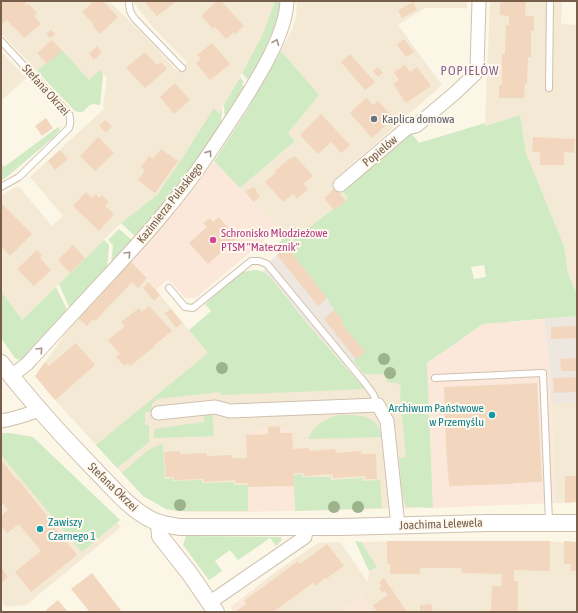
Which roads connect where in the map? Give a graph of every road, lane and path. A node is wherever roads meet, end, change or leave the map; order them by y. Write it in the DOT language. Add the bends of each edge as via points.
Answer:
graph roads {
  1 [pos="129,1"];
  2 [pos="287,1"];
  3 [pos="479,1"];
  4 [pos="550,1"];
  5 [pos="1,41"];
  6 [pos="182,68"];
  7 [pos="549,88"];
  8 [pos="340,184"];
  9 [pos="1,188"];
  10 [pos="169,288"];
  11 [pos="1,363"];
  12 [pos="11,376"];
  13 [pos="435,378"];
  14 [pos="378,405"];
  15 [pos="39,410"];
  16 [pos="158,413"];
  17 [pos="1,421"];
  18 [pos="549,522"];
  19 [pos="577,523"];
  20 [pos="159,524"];
  21 [pos="306,526"];
  22 [pos="398,526"];
  23 [pos="213,607"];
  1 -- 6 [label="lane" via="133,16"];
  12 -- 2 [label="street, Kazimierza Pułaskiego, one-way" via="27,364 148,232 186,185 257,80 281,29"];
  3 -- 8 [label="street, Popielów" via="477,68 474,74 416,126 406,128"];
  4 -- 7 [label="lane"];
  5 -- 9 [label="lane, Stefana Okrzei" via="69,114 71,123 69,128 19,177"];
  10 -- 14 [label="lane" via="185,307 193,308 251,261 267,264 373,394"];
  11 -- 12 [label="street, Stefana Okrzei"];
  12 -- 15 [label="street, Stefana Okrzei"];
  13 -- 18 [label="lane" via="543,374"];
  14 -- 16 [label="street" via="230,411 215,407"];
  14 -- 22 [label="street" via="387,421"];
  15 -- 17 [label="street"];
  15 -- 20 [label="street, Stefana Okrzei" via="120,496"];
  18 -- 19 [label="street, Joachima Lelewela"];
  18 -- 22 [label="street, Joachima Lelewela"];
  20 -- 21 [label="street, Joachima Lelewela"];
  20 -- 23 [label="street" via="160,536"];
  21 -- 22 [label="street, Joachima Lelewela"];
  21 -- 23 [label="street" via="305,536"];
}
